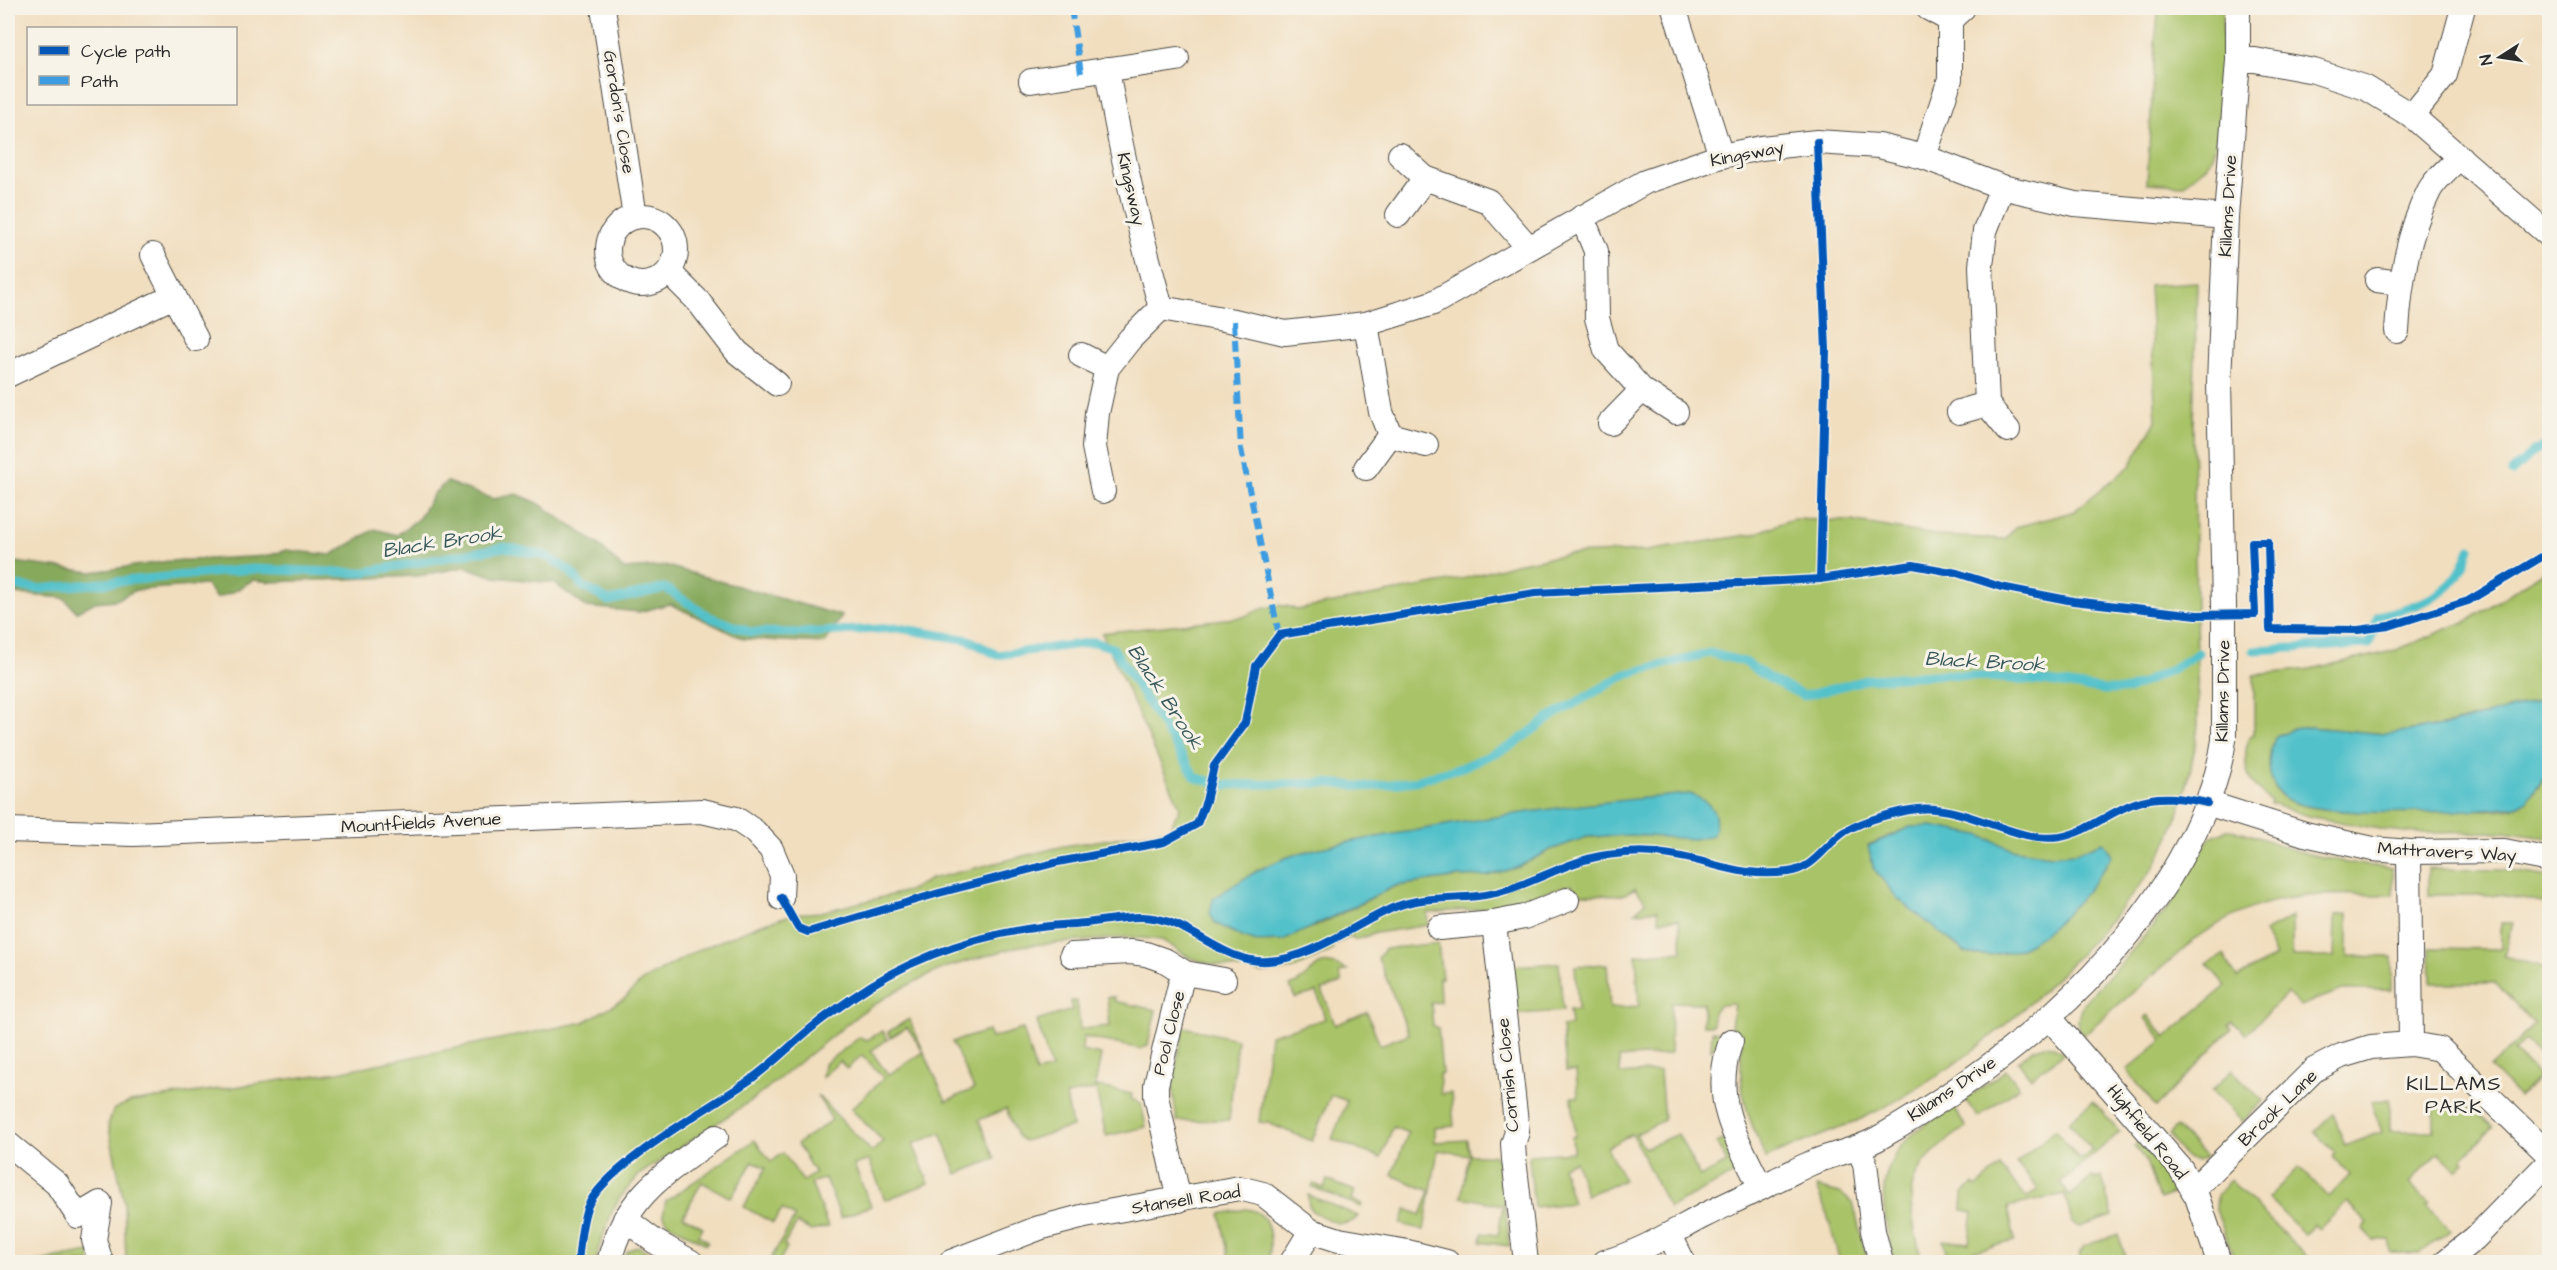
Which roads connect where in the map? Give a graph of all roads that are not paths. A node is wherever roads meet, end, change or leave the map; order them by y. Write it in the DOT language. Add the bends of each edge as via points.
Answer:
graph roads {
  1 [pos="603,8"];
  2 [pos="1674,8"];
  3 [pos="1928,8"];
  4 [pos="2238,8"];
  5 [pos="2463,8"];
  6 [pos="1957,14"];
  7 [pos="1177,59"];
  8 [pos="2238,60"];
  9 [pos="1107,69"];
  10 [pos="1031,81"];
  11 [pos="2412,116"];
  12 [pos="1400,155"];
  13 [pos="1721,156"];
  14 [pos="1924,157"];
  15 [pos="2460,157"];
  16 [pos="1425,178"];
  17 [pos="2002,187"];
  18 [pos="1398,215"];
  19 [pos="635,217"];
  20 [pos="1582,217"];
  21 [pos="2226,217"];
  22 [pos="2550,236"];
  23 [pos="1529,248"];
  24 [pos="153,255"];
  25 [pos="669,272"];
  26 [pos="174,296"];
  27 [pos="1161,308"];
  28 [pos="1366,324"];
  29 [pos="2397,331"];
  30 [pos="196,339"];
  31 [pos="1081,355"];
  32 [pos="1107,368"];
  33 [pos="8,375"];
  34 [pos="777,384"];
  35 [pos="1642,390"];
  36 [pos="1987,404"];
  37 [pos="1677,412"];
  38 [pos="1959,412"];
  39 [pos="1610,423"];
  40 [pos="2008,430"];
  41 [pos="1390,435"];
  42 [pos="1426,445"];
  43 [pos="1366,468"];
  44 [pos="1103,491"];
  45 [pos="2207,803"];
  46 [pos="8,830"];
  47 [pos="2409,852"];
  48 [pos="2550,860"];
  49 [pos="781,898"];
  50 [pos="1567,900"];
  51 [pos="1494,923"];
  52 [pos="1439,928"];
  53 [pos="1072,955"];
  54 [pos="1185,973"];
  55 [pos="1224,980"];
  56 [pos="2049,1017"];
  57 [pos="1731,1041"];
  58 [pos="2410,1044"];
  59 [pos="716,1137"];
  60 [pos="8,1144"];
  61 [pos="1858,1149"];
  62 [pos="2550,1156"];
  63 [pos="2550,1161"];
  64 [pos="1761,1188"];
  65 [pos="2193,1190"];
  66 [pos="1179,1200"];
  67 [pos="625,1219"];
  68 [pos="1311,1230"];
  69 [pos="1670,1235"];
  70 [pos="101,1263"];
  71 [pos="609,1263"];
  72 [pos="691,1263"];
  73 [pos="951,1263"];
  74 [pos="1292,1263"];
  75 [pos="1447,1263"];
  76 [pos="1526,1263"];
  77 [pos="1605,1263"];
  78 [pos="1683,1263"];
  79 [pos="1881,1263"];
  80 [pos="2219,1263"];
  81 [pos="2445,1263"];
  1 -- 19 [label="street, Gordon's Close"];
  2 -- 13 [label="street"];
  3 -- 6 [label="street"];
  4 -- 8 [label="street, Killams Drive"];
  5 -- 11 [label="street" via="2445,75"];
  6 -- 14 [label="street" via="1950,79"];
  7 -- 9 [label="street"];
  8 -- 11 [label="street" via="2313,71 2366,88"];
  8 -- 21 [label="street, Killams Drive"];
  9 -- 10 [label="street"];
  9 -- 27 [label="street, Kingsway" via="1128,180"];
  11 -- 15 [label="street"];
  12 -- 16 [label="street"];
  13 -- 14 [label="street, Kingsway" via="1826,142 1879,146"];
  13 -- 20 [label="street, Kingsway" via="1645,182"];
  14 -- 17 [label="street, Kingsway"];
  15 -- 22 [label="street"];
  15 -- 29 [label="street" via="2429,190 2388,281"];
  16 -- 18 [label="street"];
  16 -- 23 [label="street" via="1488,201"];
  17 -- 21 [label="street, Kingsway" via="2075,204"];
  17 -- 36 [label="street" via="1985,231 1981,266"];
  19 -- 25 [label="street" via="662,222 672,233 675,260"];
  19 -- 25 [label="street" via="614,231 608,256 613,268 633,284 652,282"];
  20 -- 23 [label="street, Kingsway"];
  20 -- 35 [label="street" via="1596,251 1597,318 1606,350"];
  21 -- 45 [label="street, Killams Drive" via="2219,382 2224,708 2221,757"];
  23 -- 28 [label="street, Kingsway" via="1433,303"];
  24 -- 26 [label="street"];
  25 -- 34 [label="street" via="698,301 729,359"];
  26 -- 30 [label="street"];
  26 -- 33 [label="street"];
  27 -- 28 [label="street, Kingsway" via="1285,333"];
  27 -- 32 [label="street"];
  28 -- 41 [label="street" via="1381,412"];
  31 -- 32 [label="street"];
  32 -- 44 [label="street" via="1094,447"];
  35 -- 37 [label="street"];
  35 -- 39 [label="street"];
  36 -- 38 [label="street"];
  36 -- 40 [label="street"];
  41 -- 42 [label="street"];
  41 -- 43 [label="street"];
  45 -- 47 [label="street, Mattravers Way" via="2304,834 2373,849"];
  45 -- 56 [label="street, Killams Drive" via="2186,850 2147,912 2105,963"];
  46 -- 49 [label="street, Mountfields Avenue" via="157,834 702,811 736,819 771,849 782,875"];
  47 -- 48 [label="street, Mattravers Way" via="2504,851"];
  47 -- 58 [label="street"];
  50 -- 51 [label="street" via="1524,917"];
  51 -- 52 [label="street"];
  51 -- 76 [label="street, Cornish Close" via="1517,1132 1514,1159"];
  53 -- 54 [label="street, Pool Close" via="1150,955"];
  54 -- 55 [label="street, Pool Close"];
  54 -- 66 [label="street, Pool Close" via="1156,1085"];
  56 -- 61 [label="street, Killams Drive" via="1952,1091"];
  56 -- 65 [label="street, Highfield Road" via="2181,1169"];
  57 -- 64 [label="street" via="1722,1077 1725,1105"];
  58 -- 62 [label="street, Brook Lane" via="2440,1049"];
  58 -- 65 [label="street, Brook Lane" via="2361,1050 2314,1070"];
  59 -- 67 [label="street" via="645,1191"];
  60 -- 70 [label="street" via="57,1184 78,1216 100,1203 94,1240"];
  61 -- 64 [label="street, Killams Drive" via="1810,1163"];
  61 -- 79 [label="street" via="1865,1163"];
  63 -- 81 [label="street"];
  64 -- 69 [label="street"];
  65 -- 80 [label="street, Highfield Road"];
  66 -- 68 [label="street, Stansell Road" via="1239,1188 1263,1194"];
  66 -- 73 [label="street, Stansell Road" via="1039,1228"];
  67 -- 71 [label="street"];
  67 -- 72 [label="street"];
  68 -- 74 [label="street"];
  68 -- 75 [label="street, Stansell Road" via="1339,1240"];
  69 -- 77 [label="street"];
  69 -- 78 [label="street"];
}
